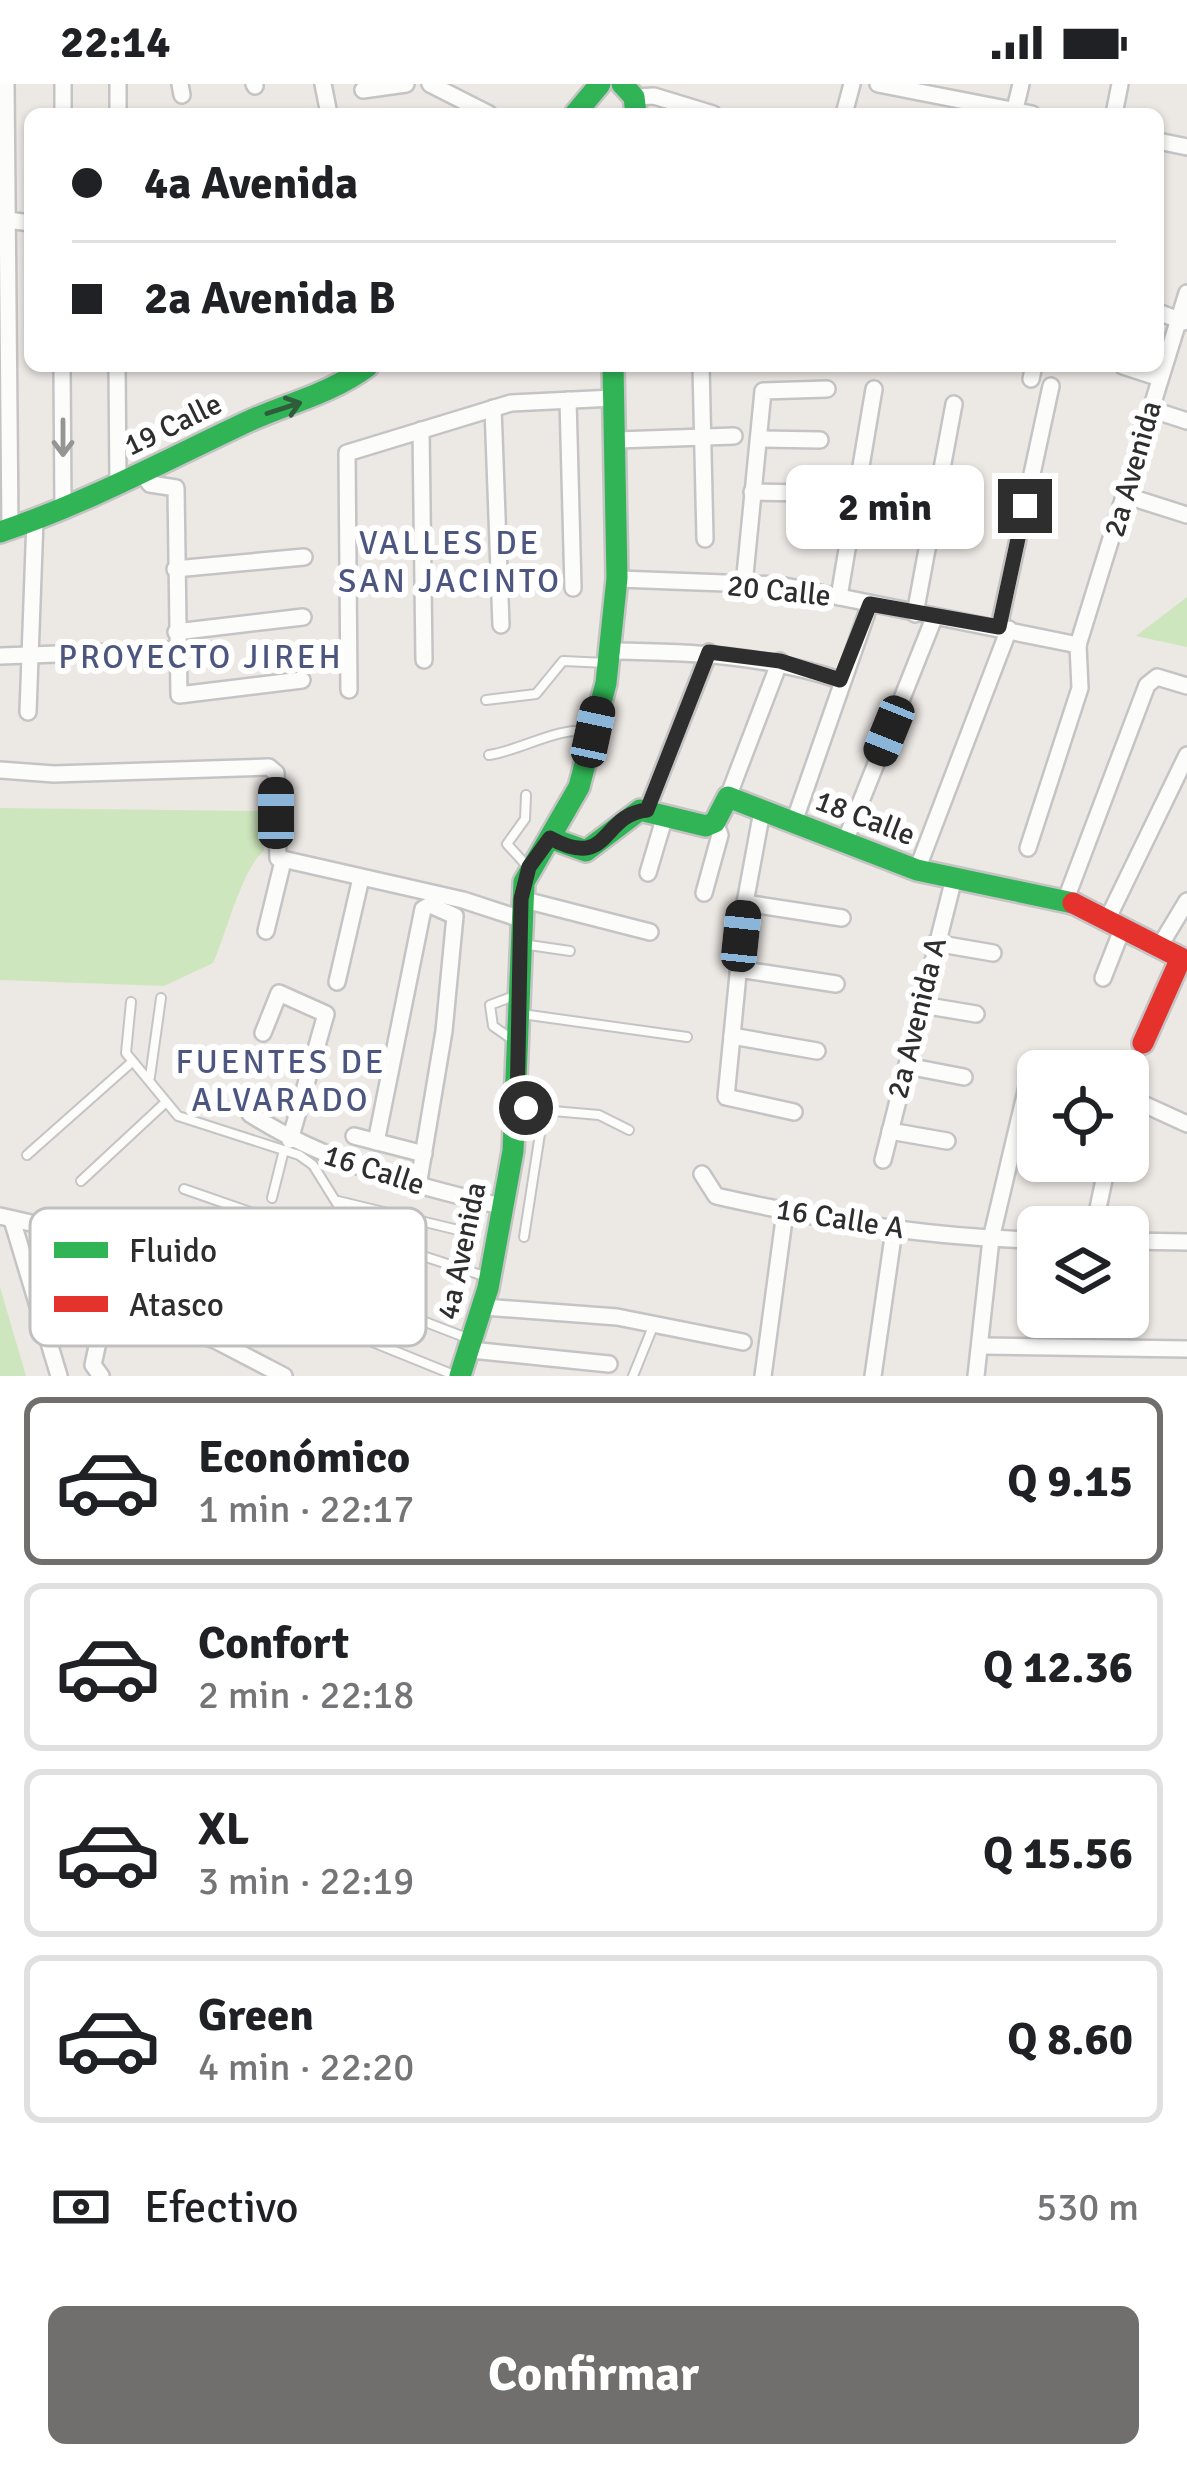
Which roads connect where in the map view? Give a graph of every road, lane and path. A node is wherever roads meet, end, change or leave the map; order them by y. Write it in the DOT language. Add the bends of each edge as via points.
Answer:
graph roads {
  1 [pos="6,84"];
  2 [pos="406,84"];
  3 [pos="430,84"];
  4 [pos="600,84"];
  5 [pos="878,84"];
  6 [pos="363,90"];
  7 [pos="944,95"];
  8 [pos="630,98"];
  9 [pos="477,108"];
  10 [pos="580,108"];
  11 [pos="692,108"];
  12 [pos="942,108"];
  13 [pos="975,108"];
  14 [pos="3,219"];
  15 [pos="1187,293"];
  16 [pos="1183,322"];
  17 [pos="1164,368"];
  18 [pos="62,372"];
  19 [pos="118,372"];
  20 [pos="359,372"];
  21 [pos="613,372"];
  22 [pos="701,372"];
  23 [pos="1142,372"];
  24 [pos="1162,372"];
  25 [pos="1160,378"];
  26 [pos="1051,386"];
  27 [pos="827,389"];
  28 [pos="874,389"];
  29 [pos="614,398"];
  30 [pos="568,400"];
  31 [pos="954,404"];
  32 [pos="493,407"];
  33 [pos="1150,409"];
  34 [pos="1187,421"];
  35 [pos="421,430"];
  36 [pos="734,436"];
  37 [pos="704,437"];
  38 [pos="617,440"];
  39 [pos="760,440"];
  40 [pos="820,440"];
  41 [pos="142,473"];
  42 [pos="118,485"];
  43 [pos="752,492"];
  44 [pos="813,494"];
  45 [pos="1127,496"];
  46 [pos="63,509"];
  47 [pos="1187,515"];
  48 [pos="34,520"];
  49 [pos="5,531"];
  50 [pos="704,539"];
  51 [pos="304,556"];
  52 [pos="175,568"];
  53 [pos="619,579"];
  54 [pos="744,586"];
  55 [pos="573,588"];
  56 [pos="839,597"];
  57 [pos="870,604"];
  58 [pos="915,614"];
  59 [pos="302,617"];
  60 [pos="934,618"];
  61 [pos="501,626"];
  62 [pos="1004,628"];
  63 [pos="175,641"];
  64 [pos="1078,645"];
  65 [pos="709,652"];
  66 [pos="32,655"];
  67 [pos="0,656"];
  68 [pos="610,657"];
  69 [pos="424,660"];
  70 [pos="780,661"];
  71 [pos="302,680"];
  72 [pos="840,680"];
  73 [pos="1187,686"];
  74 [pos="349,690"];
  75 [pos="486,700"];
  76 [pos="28,712"];
  77 [pos="593,732"];
  78 [pos="489,755"];
  79 [pos="1187,755"];
  80 [pos="0,770"];
  81 [pos="526,795"];
  82 [pos="728,797"];
  83 [pos="762,811"];
  84 [pos="656,813"];
  85 [pos="715,822"];
  86 [pos="794,822"];
  87 [pos="550,838"];
  88 [pos="844,844"];
  89 [pos="1028,848"];
  90 [pos="281,860"];
  91 [pos="529,867"];
  92 [pos="916,870"];
  93 [pos="648,873"];
  94 [pos="361,878"];
  95 [pos="954,878"];
  96 [pos="704,892"];
  97 [pos="1066,899"];
  98 [pos="1187,901"];
  99 [pos="745,903"];
  100 [pos="521,909"];
  101 [pos="842,918"];
  102 [pos="1116,923"];
  103 [pos="266,932"];
  104 [pos="650,932"];
  105 [pos="934,943"];
  106 [pos="521,944"];
  107 [pos="1162,944"];
  108 [pos="570,952"];
  109 [pos="993,953"];
  110 [pos="738,968"];
  111 [pos="1103,978"];
  112 [pos="337,982"];
  113 [pos="836,984"];
  114 [pos="161,998"];
  115 [pos="131,1002"];
  116 [pos="521,1004"];
  117 [pos="922,1005"];
  118 [pos="976,1014"];
  119 [pos="263,1033"];
  120 [pos="732,1036"];
  121 [pos="687,1037"];
  122 [pos="1143,1042"];
  123 [pos="519,1044"];
  124 [pos="817,1051"];
  125 [pos="132,1062"];
  126 [pos="907,1066"];
  127 [pos="964,1077"];
  128 [pos="150,1078"];
  129 [pos="166,1102"];
  130 [pos="1149,1106"];
  131 [pos="517,1108"];
  132 [pos="544,1108"];
  133 [pos="794,1112"];
  134 [pos="250,1114"];
  135 [pos="1187,1124"];
  136 [pos="629,1130"];
  137 [pos="890,1131"];
  138 [pos="354,1136"];
  139 [pos="1017,1140"];
  140 [pos="947,1141"];
  141 [pos="376,1142"];
  142 [pos="287,1144"];
  143 [pos="424,1154"];
  144 [pos="27,1155"];
  145 [pos="883,1160"];
  146 [pos="703,1174"];
  147 [pos="81,1180"];
  148 [pos="418,1186"];
  149 [pos="184,1190"];
  150 [pos="272,1198"];
  151 [pos="336,1201"];
  152 [pos="505,1207"];
  153 [pos="237,1208"];
  154 [pos="340,1208"];
  155 [pos="365,1208"];
  156 [pos="785,1211"];
  157 [pos="6,1220"];
  158 [pos="426,1222"];
  159 [pos="458,1230"];
  160 [pos="894,1230"];
  161 [pos="524,1237"];
  162 [pos="991,1239"];
  163 [pos="1017,1240"];
  164 [pos="1149,1242"];
  165 [pos="1187,1243"];
  166 [pos="426,1255"];
  167 [pos="491,1278"];
  168 [pos="30,1291"];
  169 [pos="484,1306"];
  170 [pos="654,1322"];
  171 [pos="426,1324"];
  172 [pos="742,1342"];
  173 [pos="472,1345"];
  174 [pos="49,1346"];
  175 [pos="226,1346"];
  176 [pos="383,1346"];
  177 [pos="982,1346"];
  178 [pos="1187,1349"];
  179 [pos="609,1364"];
  180 [pos="59,1376"];
  181 [pos="284,1376"];
  182 [pos="458,1376"];
  183 [pos="633,1376"];
  184 [pos="763,1376"];
  185 [pos="873,1376"];
  186 [pos="976,1376"];
  1 -- 14 [label="street"];
  2 -- 6 [label="street"];
  3 -- 9 [label="street"];
  4 -- 10 [label="street"];
  5 -- 7 [label="street"];
  7 -- 12 [label="street"];
  7 -- 13 [label="street"];
  8 -- 11 [label="street"];
  14 -- 49 [label="street"];
  15 -- 16 [label="street, 2a Avenida"];
  16 -- 17 [label="street, 2a Avenida"];
  18 -- 46 [label="street, one-way"];
  19 -- 42 [label="street"];
  41 -- 20 [label="street, 19 Calle, one-way" via="324,395"];
  21 -- 29 [label="street, 4a Avenida"];
  22 -- 37 [label="street"];
  23 -- 25 [label="street"];
  24 -- 25 [label="street, 2a Avenida"];
  25 -- 33 [label="street, 2a Avenida"];
  26 -- 62 [label="street"];
  27 -- 39 [label="street" via="764,388"];
  28 -- 56 [label="street"];
  29 -- 30 [label="street"];
  29 -- 38 [label="street, 4a Avenida"];
  30 -- 32 [label="street"];
  30 -- 55 [label="street"];
  31 -- 58 [label="street"];
  32 -- 35 [label="street"];
  32 -- 61 [label="street"];
  33 -- 34 [label="street"];
  33 -- 45 [label="street, 2a Avenida"];
  35 -- 69 [label="street"];
  35 -- 74 [label="street" via="347,453"];
  36 -- 37 [label="street"];
  37 -- 38 [label="street"];
  37 -- 50 [label="street"];
  38 -- 53 [label="street, 4a Avenida"];
  39 -- 40 [label="street"];
  39 -- 43 [label="street"];
  41 -- 42 [label="street, 19 Calle"];
  41 -- 52 [label="street" via="150,484 176,488"];
  42 -- 46 [label="street, 19 Calle"];
  43 -- 44 [label="street"];
  43 -- 54 [label="street"];
  45 -- 47 [label="street"];
  45 -- 64 [label="street, 2a Avenida"];
  46 -- 48 [label="street, 19 Calle"];
  48 -- 49 [label="street, 19 Calle"];
  48 -- 66 [label="street"];
  51 -- 52 [label="street"];
  52 -- 63 [label="street"];
  53 -- 54 [label="street, 20 Calle"];
  53 -- 68 [label="street, 4a Avenida"];
  54 -- 56 [label="street, 20 Calle"];
  56 -- 57 [label="street, 20 Calle"];
  57 -- 58 [label="street, 20 Calle"];
  57 -- 72 [label="street"];
  58 -- 60 [label="street, 20 Calle"];
  59 -- 63 [label="street"];
  60 -- 62 [label="street, 20 Calle"];
  60 -- 88 [label="street"];
  62 -- 64 [label="street, 20 Calle"];
  62 -- 92 [label="street"];
  63 -- 66 [label="street"];
  63 -- 71 [label="street" via="179,695"];
  64 -- 89 [label="street, 2a Avenida" via="1080,688"];
  65 -- 68 [label="street"];
  65 -- 70 [label="street"];
  65 -- 84 [label="street"];
  66 -- 67 [label="street"];
  66 -- 76 [label="street"];
  68 -- 75 [label="lane" via="563,662 536,694"];
  68 -- 77 [label="street, 4a Avenida"];
  70 -- 72 [label="street"];
  70 -- 82 [label="street"];
  72 -- 86 [label="street"];
  73 -- 97 [label="street" via="1157,677 1132,715"];
  77 -- 78 [label="lane"];
  77 -- 87 [label="street, 4a Avenida" via="580,784"];
  79 -- 102 [label="street"];
  80 -- 90 [label="street" via="274,769"];
  81 -- 91 [label="lane" via="523,824 507,844"];
  82 -- 83 [label="street, 18 Calle"];
  82 -- 85 [label="street"];
  83 -- 86 [label="street, 18 Calle"];
  83 -- 99 [label="street"];
  84 -- 85 [label="street"];
  84 -- 87 [label="street" via="634,812 586,851"];
  84 -- 93 [label="street"];
  85 -- 96 [label="street"];
  86 -- 88 [label="street, 18 Calle"];
  87 -- 91 [label="street, 4a Avenida"];
  88 -- 92 [label="street, 18 Calle"];
  90 -- 94 [label="street"];
  90 -- 103 [label="street"];
  91 -- 100 [label="street, 4a Avenida"];
  92 -- 95 [label="street, 18 Calle"];
  94 -- 100 [label="street"];
  94 -- 112 [label="street"];
  95 -- 97 [label="street, 18 Calle"];
  95 -- 105 [label="street, 2a Avenida A"];
  97 -- 102 [label="street, 18 Calle"];
  98 -- 107 [label="street"];
  99 -- 101 [label="street"];
  99 -- 110 [label="street"];
  100 -- 104 [label="street"];
  100 -- 106 [label="street, 4a Avenida"];
  102 -- 107 [label="street, 18 Calle"];
  102 -- 111 [label="street"];
  105 -- 109 [label="street"];
  105 -- 117 [label="street, 2a Avenida A"];
  106 -- 108 [label="lane"];
  106 -- 116 [label="street, 4a Avenida"];
  107 -- 122 [label="street, 18 Calle" via="1181,959"];
  110 -- 113 [label="street"];
  110 -- 120 [label="street"];
  114 -- 128 [label="lane"];
  115 -- 125 [label="lane" via="124,1047"];
  116 -- 121 [label="lane"];
  116 -- 123 [label="street, 4a Avenida"];
  116 -- 123 [label="lane" via="490,1005 493,1026"];
  117 -- 118 [label="street"];
  117 -- 126 [label="street, 2a Avenida A"];
  119 -- 142 [label="street" via="278,992 326,1014"];
  120 -- 124 [label="street"];
  120 -- 133 [label="street" via="728,1101"];
  123 -- 131 [label="street, 4a Avenida"];
  125 -- 128 [label="lane"];
  125 -- 144 [label="lane"];
  126 -- 127 [label="street"];
  126 -- 137 [label="street, 2a Avenida A"];
  128 -- 129 [label="lane"];
  129 -- 142 [label="lane" via="184,1120"];
  129 -- 147 [label="lane"];
  130 -- 135 [label="street"];
  131 -- 132 [label="lane"];
  131 -- 152 [label="street, 4a Avenida"];
  132 -- 136 [label="lane" via="599,1114"];
  132 -- 161 [label="lane"];
  134 -- 142 [label="street, 16 Calle"];
  137 -- 140 [label="street"];
  137 -- 145 [label="street, 2a Avenida A"];
  138 -- 141 [label="street"];
  139 -- 162 [label="street"];
  141 -- 143 [label="street"];
  141 -- 143 [label="street" via="430,905 454,916"];
  142 -- 148 [label="street, 16 Calle"];
  142 -- 150 [label="lane"];
  142 -- 151 [label="lane" via="313,1165"];
  143 -- 148 [label="street"];
  146 -- 156 [label="street, 16 Calle A" via="716,1196"];
  148 -- 152 [label="street, 16 Calle"];
  149 -- 153 [label="lane"];
  151 -- 154 [label="lane"];
  151 -- 155 [label="lane"];
  152 -- 167 [label="street, 4a Avenida"];
  156 -- 160 [label="street, 16 Calle A"];
  156 -- 184 [label="street"];
  157 -- 168 [label="street"];
  158 -- 159 [label="lane"];
  160 -- 162 [label="street, 16 Calle A"];
  160 -- 185 [label="street"];
  162 -- 163 [label="street, 16 Calle A"];
  162 -- 177 [label="street"];
  164 -- 165 [label="street"];
  166 -- 167 [label="lane"];
  167 -- 169 [label="street, 4a Avenida"];
  169 -- 170 [label="street"];
  169 -- 173 [label="street, 4a Avenida"];
  170 -- 172 [label="street"];
  170 -- 183 [label="lane"];
  171 -- 173 [label="lane"];
  173 -- 179 [label="street"];
  173 -- 182 [label="street, 4a Avenida"];
  174 -- 180 [label="street"];
  175 -- 181 [label="street"];
  176 -- 182 [label="lane"];
  177 -- 178 [label="street"];
  177 -- 186 [label="street"];
}
